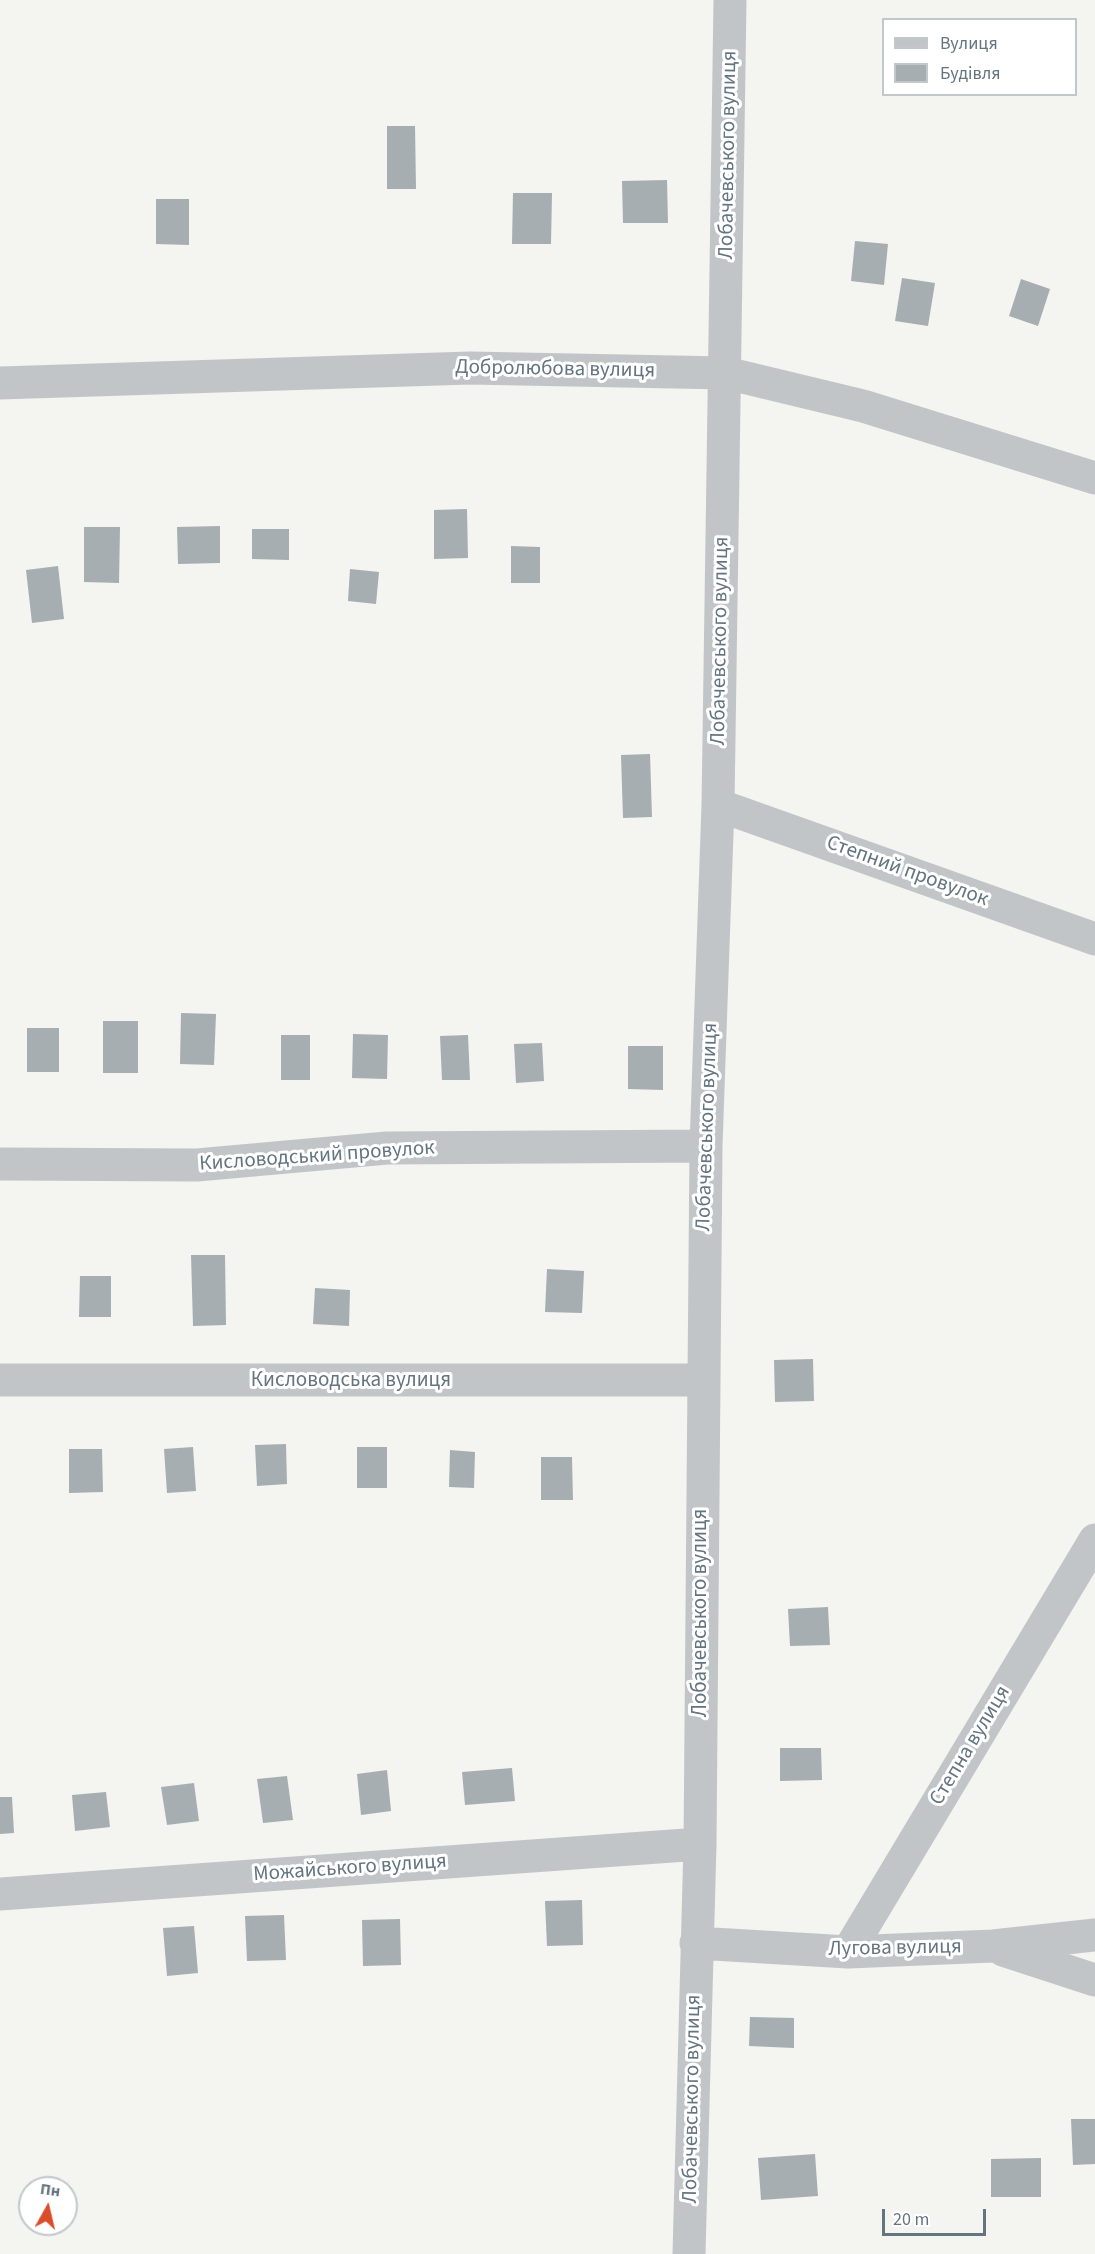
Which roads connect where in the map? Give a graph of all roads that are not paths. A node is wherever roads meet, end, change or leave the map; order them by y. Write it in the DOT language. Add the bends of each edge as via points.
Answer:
graph roads {
  1 [pos="730,0"];
  2 [pos="726,373"];
  3 [pos="0,382"];
  4 [pos="1095,478"];
  5 [pos="718,805"];
  6 [pos="1095,939"];
  7 [pos="706,1146"];
  8 [pos="0,1164"];
  9 [pos="0,1380"];
  10 [pos="703,1380"];
  11 [pos="1095,1540"];
  12 [pos="700,1845"];
  13 [pos="0,1894"];
  14 [pos="1095,1935"];
  15 [pos="696,1943"];
  16 [pos="993,1946"];
  17 [pos="848,1952"];
  18 [pos="1095,1980"];
  19 [pos="690,2254"];
  1 -- 2 [label="street, Лобачевського вулиця"];
  2 -- 3 [label="street, Добролюбова вулиця" via="470,368"];
  2 -- 4 [label="street, Добролюбова вулиця" via="863,405"];
  2 -- 5 [label="street, Лобачевського вулиця"];
  5 -- 6 [label="street, Степний провулок"];
  5 -- 7 [label="street, Лобачевського вулиця"];
  7 -- 8 [label="street, Кисловодський провулок" via="387,1148 197,1165"];
  7 -- 10 [label="street, Лобачевського вулиця"];
  9 -- 10 [label="street, Кисловодська вулиця"];
  10 -- 12 [label="street, Лобачевського вулиця"];
  11 -- 17 [label="street, Степна вулиця"];
  12 -- 13 [label="street, Можайського вулиця"];
  12 -- 15 [label="street, Лобачевського вулиця"];
  14 -- 16 [label="street, Лугова вулиця"];
  15 -- 17 [label="street, Лугова вулиця"];
  15 -- 19 [label="street, Лобачевського вулиця"];
  16 -- 17 [label="street, Лугова вулиця"];
  16 -- 18 [label="street"];
}
